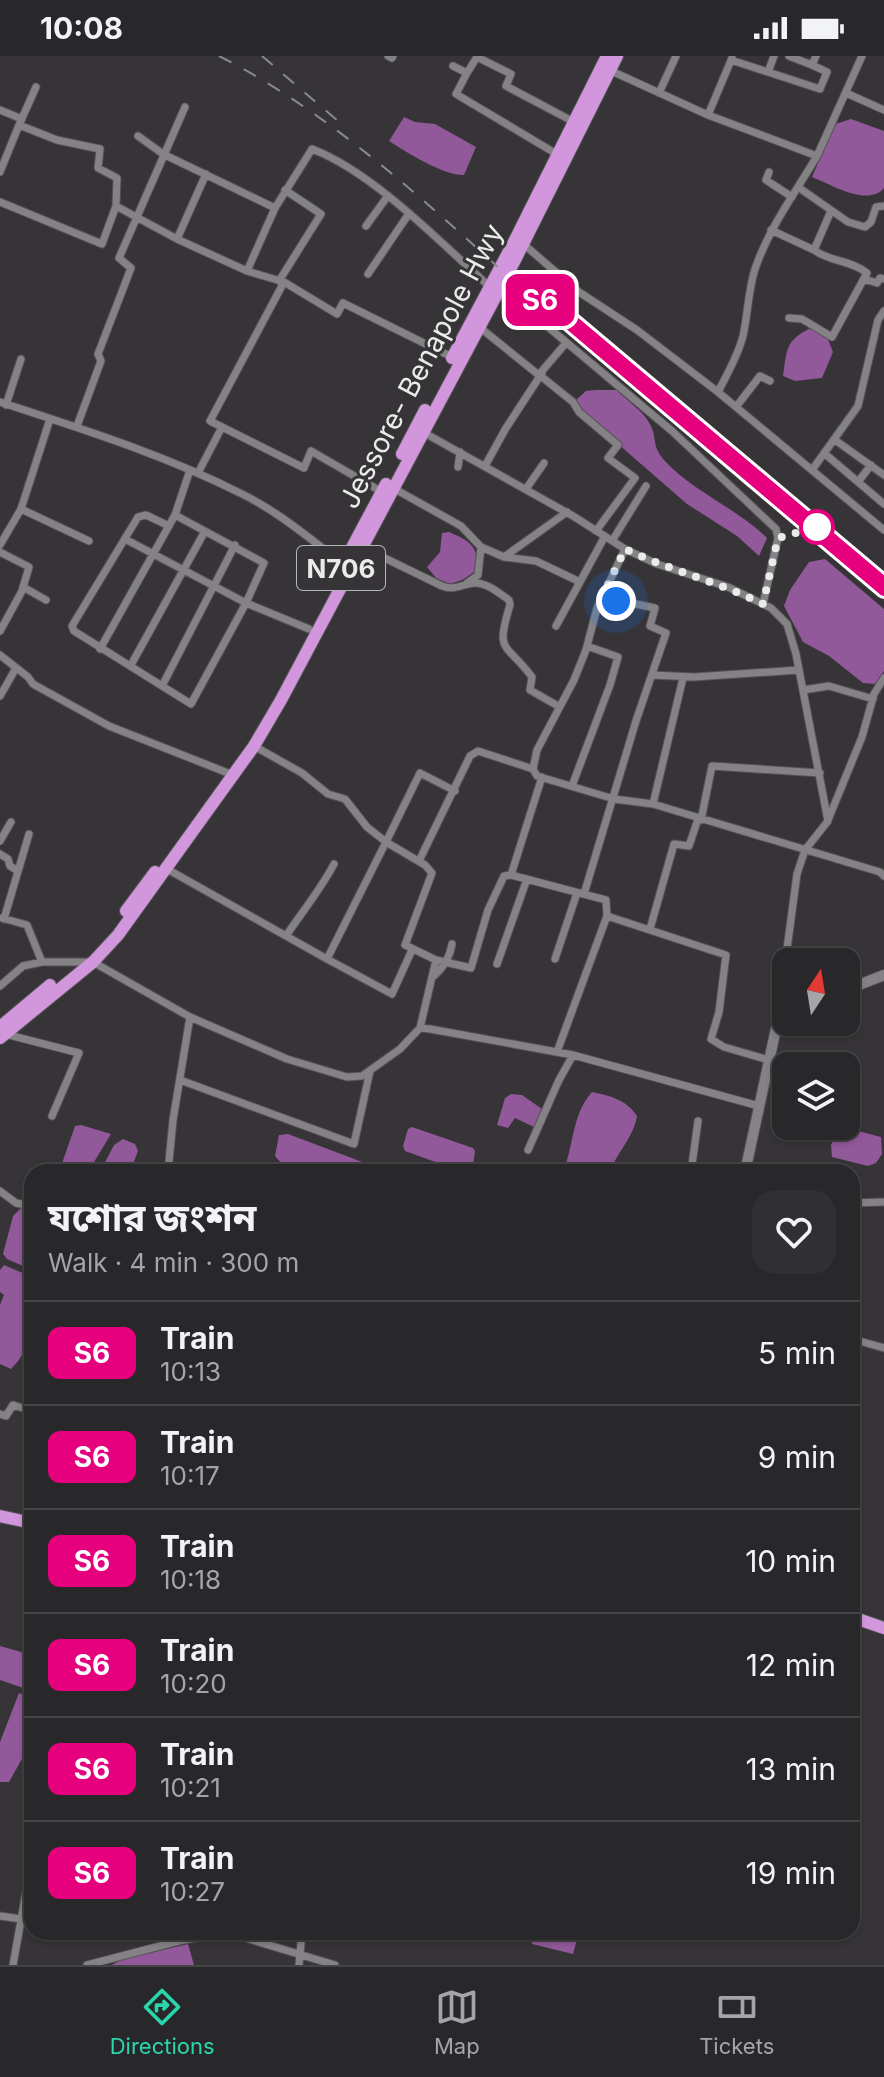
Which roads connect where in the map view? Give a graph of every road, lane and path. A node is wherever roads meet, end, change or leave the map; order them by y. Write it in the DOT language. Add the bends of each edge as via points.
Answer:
graph roads {
  1 [pos="617,56"];
  2 [pos="676,56"];
  3 [pos="774,56"];
  4 [pos="789,56"];
  5 [pos="816,56"];
  6 [pos="862,56"];
  7 [pos="732,58"];
  8 [pos="606,64"];
  9 [pos="812,65"];
  10 [pos="453,66"];
  11 [pos="768,72"];
  12 [pos="467,73"];
  13 [pos="36,87"];
  14 [pos="659,93"];
  15 [pos="846,93"];
  16 [pos="185,107"];
  17 [pos="0,110"];
  18 [pos="884,110"];
  19 [pos="708,115"];
  20 [pos="21,122"];
  21 [pos="574,122"];
  22 [pos="138,136"];
  23 [pos="163,154"];
  24 [pos="817,156"];
  25 [pos="562,157"];
  26 [pos="0,172"];
  27 [pos="769,172"];
  28 [pos="206,174"];
  29 [pos="798,187"];
  30 [pos="285,190"];
  31 [pos="387,197"];
  32 [pos="792,197"];
  33 [pos="0,202"];
  34 [pos="116,206"];
  35 [pos="884,206"];
  36 [pos="275,208"];
  37 [pos="831,211"];
  38 [pos="408,215"];
  39 [pos="136,217"];
  40 [pos="366,226"];
  41 [pos="771,230"];
  42 [pos="177,239"];
  43 [pos="520,241"];
  44 [pos="814,250"];
  45 [pos="247,271"];
  46 [pos="368,274"];
  47 [pos="864,279"];
  48 [pos="884,279"];
  49 [pos="281,282"];
  50 [pos="495,287"];
  51 [pos="884,311"];
  52 [pos="789,318"];
  53 [pos="475,324"];
  54 [pos="566,343"];
  55 [pos="21,359"];
  56 [pos="456,360"];
  57 [pos="770,381"];
  58 [pos="718,392"];
  59 [pos="3,404"];
  60 [pos="736,407"];
  61 [pos="50,419"];
  62 [pos="77,426"];
  63 [pos="222,427"];
  64 [pos="420,430"];
  65 [pos="835,440"];
  66 [pos="460,452"];
  67 [pos="824,453"];
  68 [pos="544,463"];
  69 [pos="837,464"];
  70 [pos="871,465"];
  71 [pos="485,466"];
  72 [pos="458,467"];
  73 [pos="812,470"];
  74 [pos="194,472"];
  75 [pos="884,475"];
  76 [pos="823,479"];
  77 [pos="858,482"];
  78 [pos="646,486"];
  79 [pos="526,489"];
  80 [pos="388,490"];
  81 [pos="884,504"];
  82 [pos="21,509"];
  83 [pos="567,512"];
  84 [pos="175,515"];
  85 [pos="169,526"];
  86 [pos="884,530"];
  87 [pos="205,531"];
  88 [pos="596,531"];
  89 [pos="125,539"];
  90 [pos="608,539"];
  91 [pos="89,541"];
  92 [pos="0,545"];
  93 [pos="235,545"];
  94 [pos="362,547"];
  95 [pos="481,547"];
  96 [pos="625,549"];
  97 [pos="0,552"];
  98 [pos="153,554"];
  99 [pos="504,557"];
  100 [pos="344,564"];
  101 [pos="184,570"];
  102 [pos="580,582"];
  103 [pos="465,585"];
  104 [pos="214,586"];
  105 [pos="23,587"];
  106 [pos="602,597"];
  107 [pos="46,600"];
  108 [pos="246,603"];
  109 [pos="763,604"];
  110 [pos="0,610"];
  111 [pos="9,615"];
  112 [pos="556,626"];
  113 [pos="309,629"];
  114 [pos="0,631"];
  115 [pos="587,646"];
  116 [pos="100,649"];
  117 [pos="0,655"];
  118 [pos="131,665"];
  119 [pos="16,668"];
  120 [pos="799,670"];
  121 [pos="652,675"];
  122 [pos="683,678"];
  123 [pos="884,678"];
  124 [pos="162,686"];
  125 [pos="803,690"];
  126 [pos="0,696"];
  127 [pos="873,699"];
  128 [pos="558,706"];
  129 [pos="254,746"];
  130 [pos="533,769"];
  131 [pos="228,773"];
  132 [pos="820,773"];
  133 [pos="542,777"];
  134 [pos="572,786"];
  135 [pos="455,791"];
  136 [pos="614,799"];
  137 [pos="653,804"];
  138 [pos="700,820"];
  139 [pos="828,821"];
  140 [pos="11,822"];
  141 [pos="29,834"];
  142 [pos="0,841"];
  143 [pos="386,842"];
  144 [pos="805,850"];
  145 [pos="0,854"];
  146 [pos="419,861"];
  147 [pos="334,864"];
  148 [pos="167,869"];
  149 [pos="18,871"];
  150 [pos="432,873"];
  151 [pos="511,875"];
  152 [pos="884,876"];
  153 [pos="442,877"];
  154 [pos="527,879"];
  155 [pos="581,894"];
  156 [pos="607,916"];
  157 [pos="2,918"];
  158 [pos="650,929"];
  159 [pos="286,936"];
  160 [pos="452,944"];
  161 [pos="787,948"];
  162 [pos="412,950"];
  163 [pos="327,959"];
  164 [pos="555,959"];
  165 [pos="436,960"];
  166 [pos="42,962"];
  167 [pos="87,962"];
  168 [pos="497,964"];
  169 [pos="884,975"];
  170 [pos="432,977"];
  171 [pos="860,984"];
  172 [pos="0,986"];
  173 [pos="190,1017"];
  174 [pos="420,1028"];
  175 [pos="2,1033"];
  176 [pos="777,1036"];
  177 [pos="557,1052"];
  178 [pos="573,1055"];
  179 [pos="769,1060"];
  180 [pos="370,1071"];
  181 [pos="180,1080"];
  182 [pos="759,1106"];
  183 [pos="52,1116"];
  184 [pos="698,1121"];
  185 [pos="528,1150"];
  186 [pos="169,1164"];
  187 [pos="692,1164"];
  188 [pos="747,1164"];
  189 [pos="0,1191"];
  190 [pos="884,1202"];
  191 [pos="860,1203"];
  192 [pos="24,1204"];
  193 [pos="860,1341"];
  194 [pos="884,1348"];
  195 [pos="24,1408"];
  196 [pos="0,1414"];
  197 [pos="0,1516"];
  198 [pos="24,1521"];
  199 [pos="860,1620"];
  200 [pos="884,1628"];
  201 [pos="24,1903"];
  202 [pos="0,1916"];
  203 [pos="21,1919"];
  204 [pos="183,1940"];
  205 [pos="252,1940"];
  206 [pos="301,1940"];
  207 [pos="298,1954"];
  208 [pos="13,1965"];
  209 [pos="87,1965"];
  210 [pos="299,1965"];
  211 [pos="335,1965"];
  1 -- 8 [label="highway, N706"];
  2 -- 14 [label="street"];
  3 -- 11 [label="street"];
  4 -- 9 [label="street"];
  5 -- 9 [label="street"];
  6 -- 15 [label="street"];
  7 -- 11 [label="street"];
  7 -- 19 [label="street"];
  8 -- 14 [label="street"];
  8 -- 21 [label="highway, N706"];
  8 -- 25 [label="highway, N706"];
  9 -- 11 [label="street" via="827,73 820,89"];
  10 -- 12 [label="street"];
  12 -- 21 [label="street" via="477,57 511,74 506,86"];
  12 -- 25 [label="street" via="456,94"];
  13 -- 20 [label="street"];
  14 -- 19 [label="street"];
  15 -- 18 [label="street"];
  15 -- 24 [label="street"];
  16 -- 23 [label="street"];
  17 -- 20 [label="street"];
  19 -- 24 [label="street"];
  20 -- 26 [label="street"];
  20 -- 34 [label="street" via="57,140 100,149 98,168 117,178"];
  21 -- 25 [label="highway, N706"];
  22 -- 23 [label="street"];
  23 -- 28 [label="street"];
  23 -- 39 [label="street"];
  24 -- 29 [label="street"];
  25 -- 43 [label="highway, N706"];
  27 -- 32 [label="street" via="766,180"];
  28 -- 36 [label="street"];
  28 -- 42 [label="street"];
  29 -- 32 [label="street"];
  29 -- 37 [label="street"];
  30 -- 31 [label="street" via="312,149 334,157"];
  30 -- 36 [label="street"];
  30 -- 49 [label="street" via="321,214"];
  31 -- 38 [label="street"];
  31 -- 40 [label="street"];
  32 -- 41 [label="street"];
  33 -- 34 [label="street" via="102,244"];
  34 -- 39 [label="street"];
  35 -- 37 [label="street" via="876,207 865,227"];
  36 -- 45 [label="street"];
  37 -- 44 [label="street"];
  38 -- 46 [label="street"];
  38 -- 50 [label="street"];
  39 -- 42 [label="street"];
  39 -- 62 [label="street" via="119,258 131,268"];
  41 -- 44 [label="street"];
  41 -- 58 [label="street" via="754,272 744,333"];
  42 -- 45 [label="street"];
  43 -- 50 [label="highway, Jessore- Benapole Hwy / N706"];
  43 -- 50 [label="highway, Jessore- Benapole Hwy / N706" via="514,262"];
  43 -- 58 [label="street" via="579,292"];
  44 -- 47 [label="street" via="824,258 857,266 867,273"];
  45 -- 49 [label="street"];
  47 -- 48 [label="street"];
  47 -- 52 [label="street" via="832,337 802,319"];
  49 -- 56 [label="street" via="337,314 343,303"];
  49 -- 63 [label="street" via="210,421"];
  50 -- 53 [label="highway, Jessore- Benapole Hwy / N706"];
  50 -- 54 [label="street"];
  51 -- 65 [label="street" via="858,406"];
  53 -- 56 [label="highway, Jessore- Benapole Hwy / N706"];
  53 -- 71 [label="street" via="540,376"];
  54 -- 88 [label="street" via="542,377 618,445 608,458 635,478"];
  54 -- 109 [label="street" via="672,431 776,529"];
  55 -- 59 [label="street"];
  56 -- 64 [label="highway, Jessore- Benapole Hwy / N706"];
  57 -- 60 [label="street" via="760,376"];
  58 -- 60 [label="street"];
  59 -- 61 [label="street"];
  60 -- 73 [label="street"];
  61 -- 62 [label="street"];
  61 -- 82 [label="street"];
  62 -- 74 [label="street"];
  63 -- 74 [label="street"];
  63 -- 80 [label="street" via="304,468 311,451"];
  64 -- 66 [label="street"];
  64 -- 80 [label="highway, Jessore- Benapole Hwy / N706"];
  65 -- 67 [label="street"];
  65 -- 70 [label="street"];
  66 -- 71 [label="street"];
  66 -- 72 [label="street"];
  67 -- 69 [label="street"];
  67 -- 73 [label="street"];
  68 -- 79 [label="street"];
  69 -- 76 [label="street"];
  69 -- 77 [label="street"];
  70 -- 75 [label="street"];
  70 -- 77 [label="street"];
  71 -- 79 [label="street"];
  73 -- 76 [label="street"];
  74 -- 84 [label="street"];
  74 -- 100 [label="street" via="245,495"];
  76 -- 86 [label="street"];
  77 -- 81 [label="street"];
  78 -- 90 [label="street"];
  79 -- 83 [label="street"];
  80 -- 94 [label="highway, Jessore- Benapole Hwy / N706"];
  80 -- 95 [label="street" via="461,526"];
  80 -- 100 [label="highway, Jessore- Benapole Hwy / N706"];
  82 -- 91 [label="street"];
  82 -- 92 [label="street"];
  83 -- 88 [label="street"];
  83 -- 99 [label="street"];
  84 -- 85 [label="street"];
  84 -- 87 [label="street"];
  85 -- 89 [label="street" via="141,515"];
  85 -- 98 [label="street"];
  87 -- 93 [label="street"];
  87 -- 101 [label="street"];
  88 -- 90 [label="street"];
  89 -- 98 [label="street"];
  89 -- 116 [label="street" via="72,628"];
  90 -- 96 [label="street"];
  90 -- 102 [label="street"];
  93 -- 104 [label="street"];
  93 -- 108 [label="street" via="264,563"];
  94 -- 103 [label="street" via="442,586"];
  94 -- 129 [label="highway, Jessore- Benapole Hwy / N706"];
  95 -- 99 [label="street"];
  95 -- 103 [label="street" via="478,575"];
  96 -- 106 [label="street"];
  96 -- 109 [label="street"];
  97 -- 105 [label="street" via="29,567"];
  98 -- 101 [label="street"];
  98 -- 116 [label="street"];
  99 -- 102 [label="street" via="536,561"];
  100 -- 113 [label="highway, Jessore- Benapole Hwy / N706"];
  101 -- 104 [label="street"];
  101 -- 118 [label="street"];
  102 -- 112 [label="street"];
  103 -- 128 [label="street" via="486,586 509,600 501,638 506,649 532,677 530,690"];
  104 -- 108 [label="street"];
  104 -- 124 [label="street"];
  105 -- 107 [label="street"];
  105 -- 111 [label="street"];
  106 -- 115 [label="street"];
  106 -- 121 [label="street" via="655,608 650,626 666,633"];
  108 -- 113 [label="street"];
  108 -- 124 [label="street" via="191,704"];
  109 -- 120 [label="street" via="787,624"];
  110 -- 111 [label="street"];
  111 -- 114 [label="street"];
  113 -- 131 [label="highway, Jessore- Benapole Hwy / N706"];
  115 -- 128 [label="street"];
  115 -- 134 [label="street" via="618,657"];
  116 -- 118 [label="street"];
  117 -- 119 [label="street"];
  118 -- 124 [label="street"];
  119 -- 126 [label="street"];
  119 -- 131 [label="street" via="33,684 109,726"];
  120 -- 122 [label="street"];
  120 -- 125 [label="street"];
  121 -- 122 [label="street"];
  121 -- 136 [label="street"];
  122 -- 137 [label="street"];
  123 -- 127 [label="street"];
  125 -- 127 [label="street" via="829,686"];
  125 -- 132 [label="street"];
  127 -- 139 [label="street"];
  128 -- 130 [label="street"];
  129 -- 143 [label="street" via="328,794 345,799"];
  129 -- 148 [label="highway, Jessore- Benapole Hwy / N706"];
  130 -- 133 [label="street"];
  130 -- 135 [label="street" via="478,751 470,756"];
  131 -- 167 [label="highway, Jessore- Benapole Hwy / N706"];
  132 -- 138 [label="street" via="712,766"];
  132 -- 139 [label="street"];
  133 -- 134 [label="street"];
  133 -- 151 [label="street"];
  134 -- 136 [label="street"];
  135 -- 143 [label="street" via="420,773"];
  135 -- 146 [label="street"];
  136 -- 137 [label="street"];
  136 -- 155 [label="street"];
  137 -- 138 [label="street"];
  138 -- 144 [label="street"];
  138 -- 158 [label="street" via="689,846 674,844"];
  139 -- 144 [label="street"];
  140 -- 142 [label="street"];
  141 -- 149 [label="street"];
  143 -- 146 [label="street"];
  143 -- 163 [label="street"];
  144 -- 152 [label="street"];
  144 -- 161 [label="street"];
  145 -- 149 [label="street"];
  146 -- 150 [label="street"];
  147 -- 159 [label="street"];
  148 -- 159 [label="street"];
  148 -- 167 [label="highway, Jessore- Benapole Hwy / N706" via="127,923"];
  149 -- 157 [label="street"];
  150 -- 153 [label="street"];
  150 -- 162 [label="street" via="405,945"];
  151 -- 154 [label="street"];
  151 -- 165 [label="street" via="504,876 492,900 471,968"];
  154 -- 155 [label="street"];
  154 -- 168 [label="street"];
  155 -- 156 [label="street" via="606,900"];
  155 -- 164 [label="street"];
  156 -- 158 [label="street"];
  156 -- 177 [label="street"];
  157 -- 166 [label="street" via="27,925"];
  158 -- 179 [label="street" via="726,955 711,1039"];
  159 -- 163 [label="street"];
  160 -- 170 [label="street"];
  162 -- 163 [label="street" via="392,994"];
  162 -- 165 [label="street"];
  165 -- 170 [label="street"];
  166 -- 167 [label="street"];
  166 -- 172 [label="street" via="23,966"];
  167 -- 173 [label="street"];
  167 -- 175 [label="highway, Jessore- Benapole Hwy / N706"];
  169 -- 171 [label="street"];
  170 -- 174 [label="street"];
  173 -- 180 [label="street" via="287,1059 347,1077"];
  173 -- 181 [label="street"];
  174 -- 177 [label="street"];
  174 -- 180 [label="street"];
  175 -- 183 [label="street" via="79,1053"];
  176 -- 179 [label="street"];
  177 -- 178 [label="street"];
  178 -- 182 [label="street"];
  178 -- 185 [label="street"];
  179 -- 182 [label="street"];
  180 -- 181 [label="street" via="354,1144"];
  181 -- 186 [label="street"];
  182 -- 188 [label="street"];
  184 -- 187 [label="street"];
  189 -- 192 [label="street"];
  190 -- 191 [label="street"];
  193 -- 194 [label="street"];
  195 -- 196 [label="street" via="13,1405 6,1416"];
  197 -- 198 [label="highway"];
  199 -- 200 [label="highway"];
  201 -- 203 [label="street"];
  202 -- 203 [label="street"];
  203 -- 208 [label="street"];
  204 -- 209 [label="street"];
  205 -- 207 [label="street"];
  206 -- 207 [label="street"];
  207 -- 210 [label="street"];
  207 -- 211 [label="street"];
}
